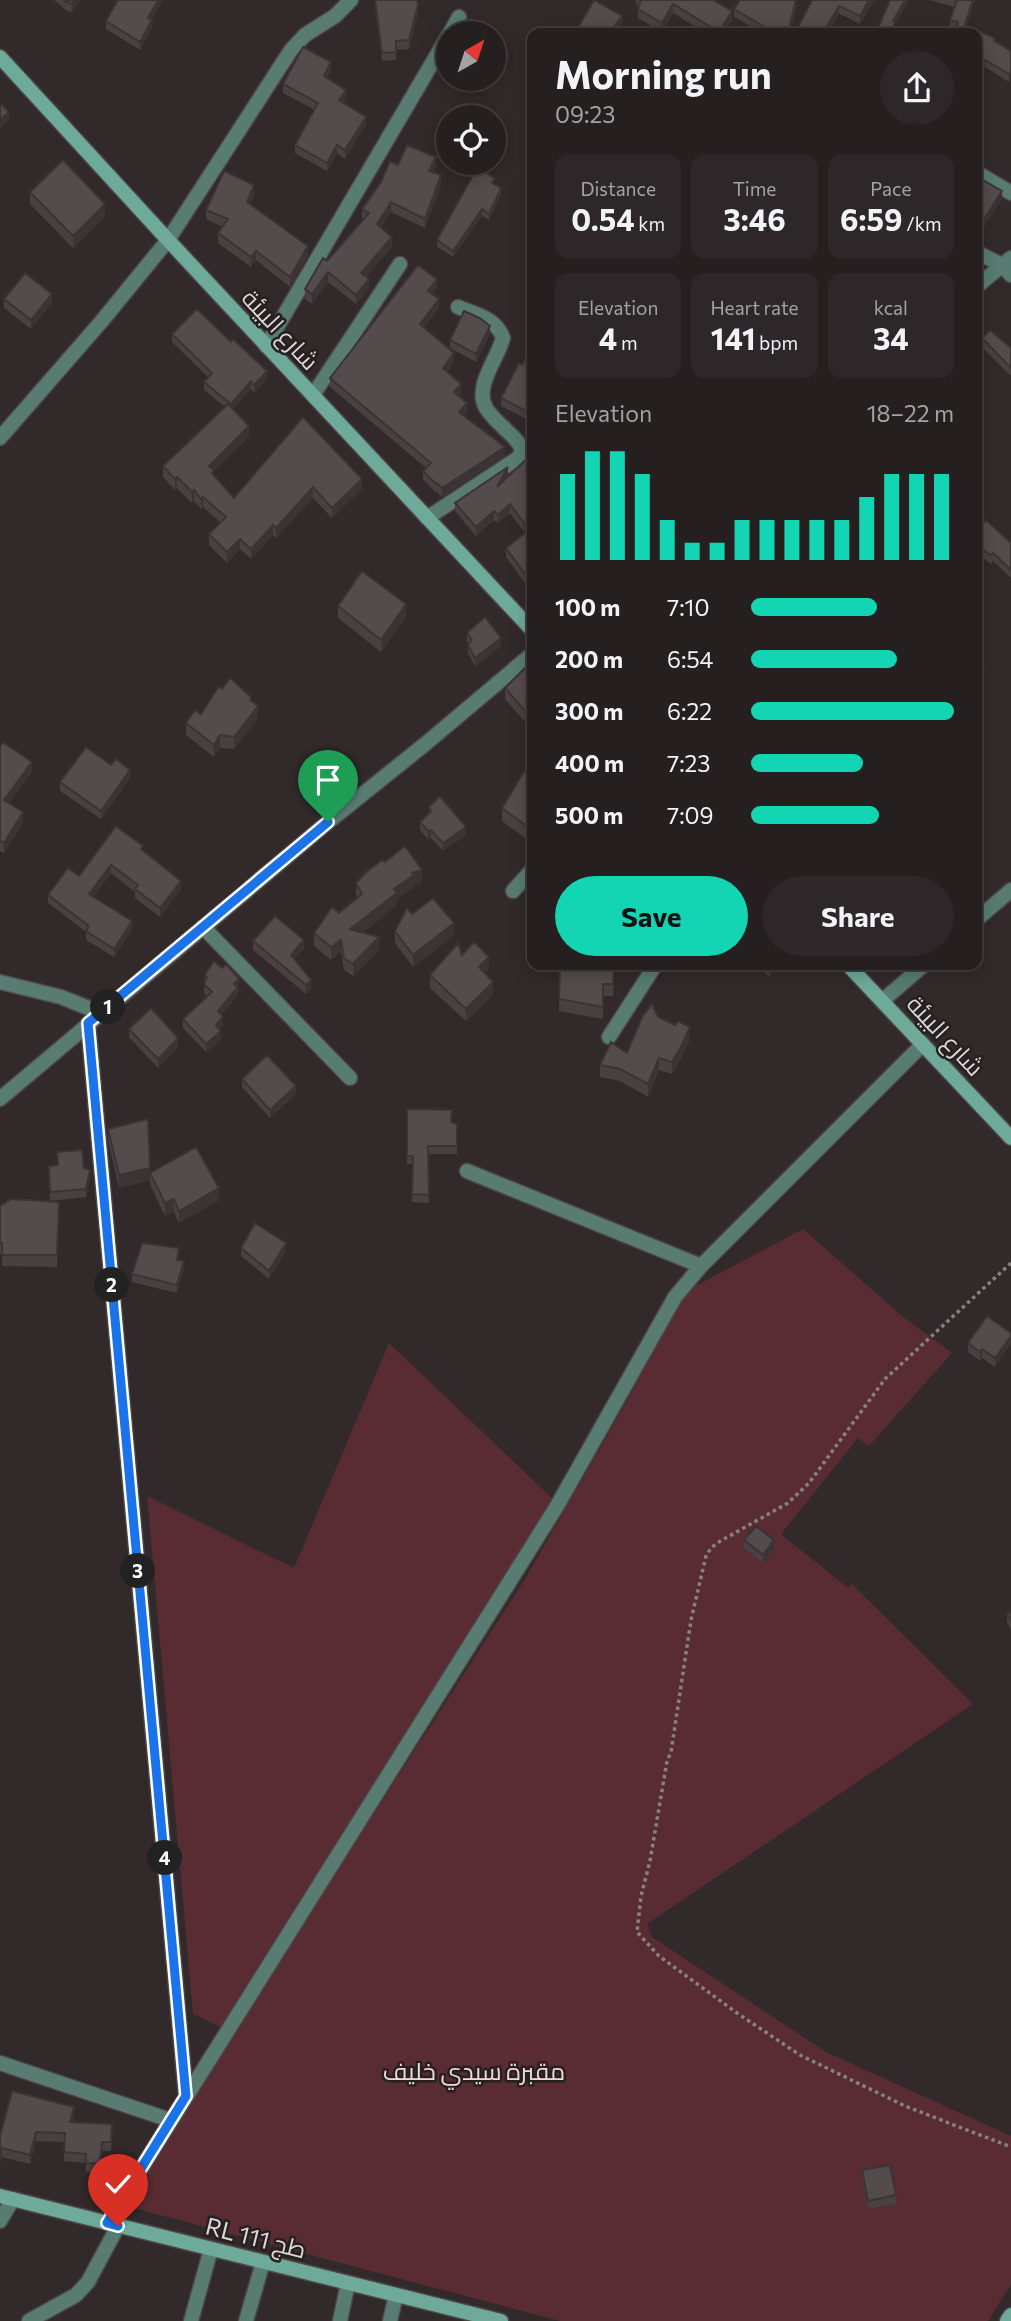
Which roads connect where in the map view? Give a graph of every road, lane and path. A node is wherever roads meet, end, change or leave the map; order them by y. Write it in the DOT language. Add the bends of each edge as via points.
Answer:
graph roads {
  1 [pos="351,0"];
  2 [pos="459,17"];
  3 [pos="457,21"];
  4 [pos="0,57"];
  5 [pos="436,57"];
  6 [pos="982,176"];
  7 [pos="1011,193"];
  8 [pos="168,240"];
  9 [pos="982,255"];
  10 [pos="400,264"];
  11 [pos="1008,266"];
  12 [pos="982,283"];
  13 [pos="458,307"];
  14 [pos="266,346"];
  15 [pos="313,395"];
  16 [pos="0,438"];
  17 [pos="427,518"];
  18 [pos="527,625"];
  19 [pos="527,658"];
  20 [pos="527,876"];
  21 [pos="1011,890"];
  22 [pos="513,891"];
  23 [pos="982,915"];
  24 [pos="203,927"];
  25 [pos="652,970"];
  26 [pos="853,970"];
  27 [pos="918,970"];
  28 [pos="0,982"];
  29 [pos="883,1001"];
  30 [pos="101,1013"];
  31 [pos="88,1023"];
  32 [pos="609,1037"];
  33 [pos="923,1044"];
  34 [pos="350,1078"];
  35 [pos="0,1099"];
  36 [pos="1011,1138"];
  37 [pos="467,1171"];
  38 [pos="1011,1263"];
  39 [pos="701,1266"];
  40 [pos="0,2063"];
  41 [pos="186,2096"];
  42 [pos="170,2120"];
  43 [pos="1011,2147"];
  44 [pos="6,2197"];
  45 [pos="0,2221"];
  46 [pos="112,2224"];
  47 [pos="211,2249"];
  48 [pos="263,2262"];
  49 [pos="348,2283"];
  50 [pos="396,2295"];
  51 [pos="1011,2315"];
  52 [pos="29,2321"];
  53 [pos="191,2321"];
  54 [pos="246,2321"];
  55 [pos="340,2321"];
  56 [pos="390,2321"];
  57 [pos="501,2321"];
  58 [pos="1007,2321"];
  1 -- 8 [label="street" via="291,50"];
  2 -- 3 [label="street"];
  4 -- 8 [label="street, شارع البيئة"];
  5 -- 14 [label="street"];
  6 -- 7 [label="street"];
  8 -- 14 [label="street, شارع البيئة"];
  8 -- 16 [label="street"];
  9 -- 11 [label="street"];
  10 -- 15 [label="street"];
  11 -- 12 [label="street"];
  13 -- 17 [label="street" via="499,327 503,338 482,392 483,403 521,452"];
  14 -- 15 [label="street, شارع البيئة"];
  15 -- 17 [label="street, شارع البيئة"];
  17 -- 18 [label="street, شارع البيئة"];
  19 -- 24 [label="street"];
  20 -- 22 [label="street"];
  21 -- 23 [label="street"];
  24 -- 30 [label="street"];
  24 -- 34 [label="street"];
  25 -- 32 [label="street"];
  26 -- 29 [label="street, شارع البيئة"];
  27 -- 29 [label="street"];
  28 -- 30 [label="street" via="61,997"];
  29 -- 33 [label="street, شارع البيئة"];
  30 -- 31 [label="street"];
  31 -- 35 [label="street"];
  31 -- 41 [label="street"];
  33 -- 36 [label="street, شارع البيئة"];
  33 -- 39 [label="street"];
  37 -- 39 [label="street"];
  38 -- 43 [label="path" via="886,1379 809,1483 788,1503 717,1542 706,1556 637,1932 659,1956 800,2055 905,2106"];
  39 -- 41 [label="street" via="674,1297 557,1506"];
  40 -- 42 [label="street"];
  41 -- 42 [label="street"];
  42 -- 46 [label="street"];
  44 -- 45 [label="street"];
  44 -- 46 [label="street, RL طج 111"];
  46 -- 47 [label="street, RL طج 111"];
  46 -- 52 [label="street" via="88,2282 76,2295"];
  47 -- 48 [label="street, RL طج 111"];
  47 -- 53 [label="street"];
  48 -- 49 [label="street, RL طج 111"];
  48 -- 54 [label="street"];
  49 -- 50 [label="street, RL طج 111"];
  49 -- 55 [label="street"];
  50 -- 56 [label="street"];
  50 -- 57 [label="street, RL طج 111"];
  51 -- 58 [label="street"];
}
